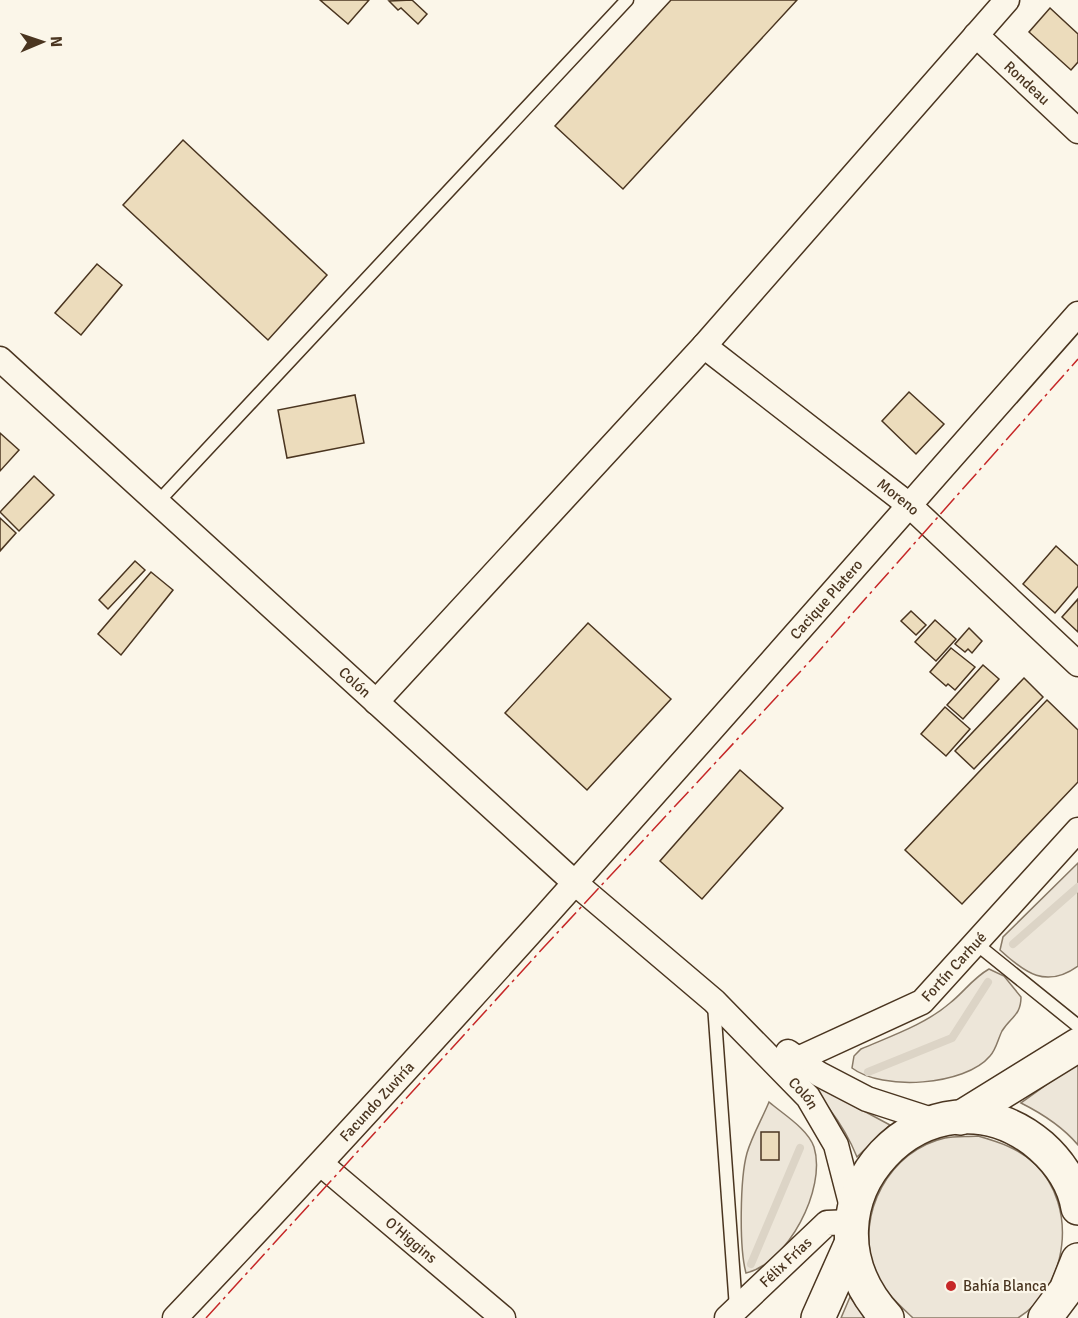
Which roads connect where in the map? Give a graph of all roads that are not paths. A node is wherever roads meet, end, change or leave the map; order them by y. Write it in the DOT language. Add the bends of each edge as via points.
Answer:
graph roads {
  1 [pos="627,0"];
  2 [pos="1007,0"];
  3 [pos="976,35"];
  4 [pos="1078,131"];
  5 [pos="1078,314"];
  6 [pos="704,346"];
  7 [pos="0,359"];
  8 [pos="157,503"];
  9 [pos="909,505"];
  10 [pos="1078,664"];
  11 [pos="376,702"];
  12 [pos="1078,830"];
  13 [pos="575,883"];
  14 [pos="974,942"];
  15 [pos="714,1001"];
  16 [pos="1078,1026"];
  17 [pos="1078,1045"];
  18 [pos="798,1059"];
  19 [pos="949,1120"];
  20 [pos="321,1164"];
  21 [pos="1078,1208"];
  22 [pos="852,1225"];
  23 [pos="1078,1260"];
  24 [pos="732,1314"];
  25 [pos="174,1318"];
  26 [pos="503,1318"];
  27 [pos="818,1318"];
  28 [pos="887,1318"];
  29 [pos="1045,1318"];
  1 -- 8 [label="lane"];
  2 -- 3 [label="street"];
  3 -- 4 [label="street, Rondeau"];
  3 -- 6 [label="street"];
  5 -- 9 [label="street, Cacique Platero"];
  6 -- 9 [label="street, Moreno"];
  6 -- 11 [label="street"];
  7 -- 8 [label="street, Colón"];
  8 -- 11 [label="street, Colón"];
  9 -- 10 [label="street, Moreno"];
  9 -- 13 [label="street, Cacique Platero"];
  11 -- 13 [label="street, Colón"];
  12 -- 14 [label="street, Fortín Carhué"];
  13 -- 15 [label="street, Colón"];
  13 -- 20 [label="street, Facundo Zuviría"];
  14 -- 16 [label="lane"];
  14 -- 18 [label="street, Fortín Carhué" via="922,1002"];
  15 -- 18 [label="street, Colón"];
  15 -- 22 [label="street, Colón" via="808,1097 836,1145"];
  15 -- 24 [label="lane"];
  17 -- 19 [label="highway"];
  18 -- 19 [label="street, Colón" via="867,1099"];
  19 -- 21 [label="highway" via="998,1123 1033,1140 1060,1167"];
  19 -- 22 [label="highway" via="908,1134 883,1154 864,1180"];
  20 -- 25 [label="street, Facundo Zuviría"];
  20 -- 26 [label="street, O'Higgins"];
  22 -- 24 [label="street, Félix Frías" via="827,1222"];
  22 -- 27 [label="highway"];
  22 -- 28 [label="highway" via="860,1278"];
  23 -- 29 [label="highway" via="1066,1290"];
}
